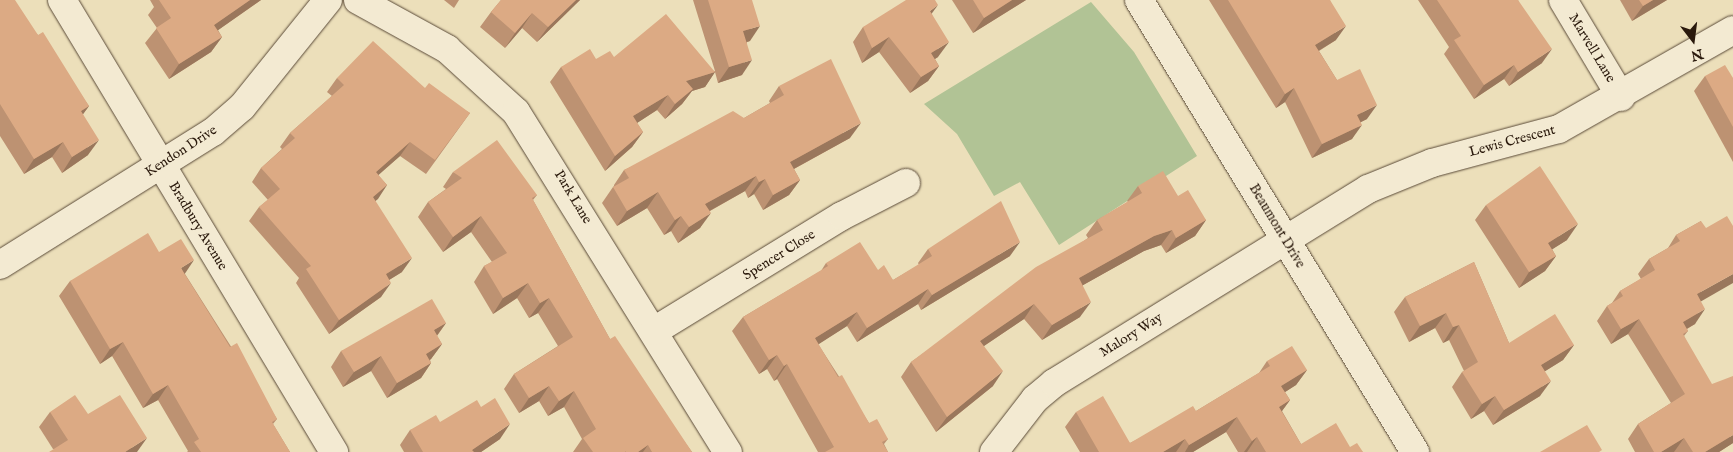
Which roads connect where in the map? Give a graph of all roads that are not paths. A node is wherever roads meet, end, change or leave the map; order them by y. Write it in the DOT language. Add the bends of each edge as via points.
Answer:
graph roads {
  1 [pos="62,0"];
  2 [pos="328,0"];
  3 [pos="358,0"];
  4 [pos="1139,0"];
  5 [pos="1563,0"];
  6 [pos="1733,30"];
  7 [pos="1621,97"];
  8 [pos="161,164"];
  9 [pos="906,182"];
  10 [pos="1286,240"];
  11 [pos="0,265"];
  12 [pos="654,331"];
  13 [pos="334,452"];
  14 [pos="728,452"];
  15 [pos="994,452"];
  16 [pos="1415,452"];
  1 -- 8 [label="street, Bradbury Avenue"];
  2 -- 8 [label="street, Kendon Drive" via="242,107 213,132"];
  3 -- 12 [label="street, Park Lane" via="447,49 516,112"];
  4 -- 10 [label="street, Beaumont Drive"];
  5 -- 7 [label="street, Marvell Lane"];
  6 -- 7 [label="street, Lewis Crescent"];
  7 -- 10 [label="street, Lewis Crescent" via="1559,129 1400,174"];
  8 -- 11 [label="street, Kendon Drive"];
  8 -- 13 [label="street, Bradbury Avenue"];
  9 -- 12 [label="street, Spencer Close"];
  10 -- 15 [label="street, Malory Way" via="1054,383 1034,399"];
  10 -- 16 [label="street, Beaumont Drive"];
  12 -- 14 [label="street, Park Lane"];
}
